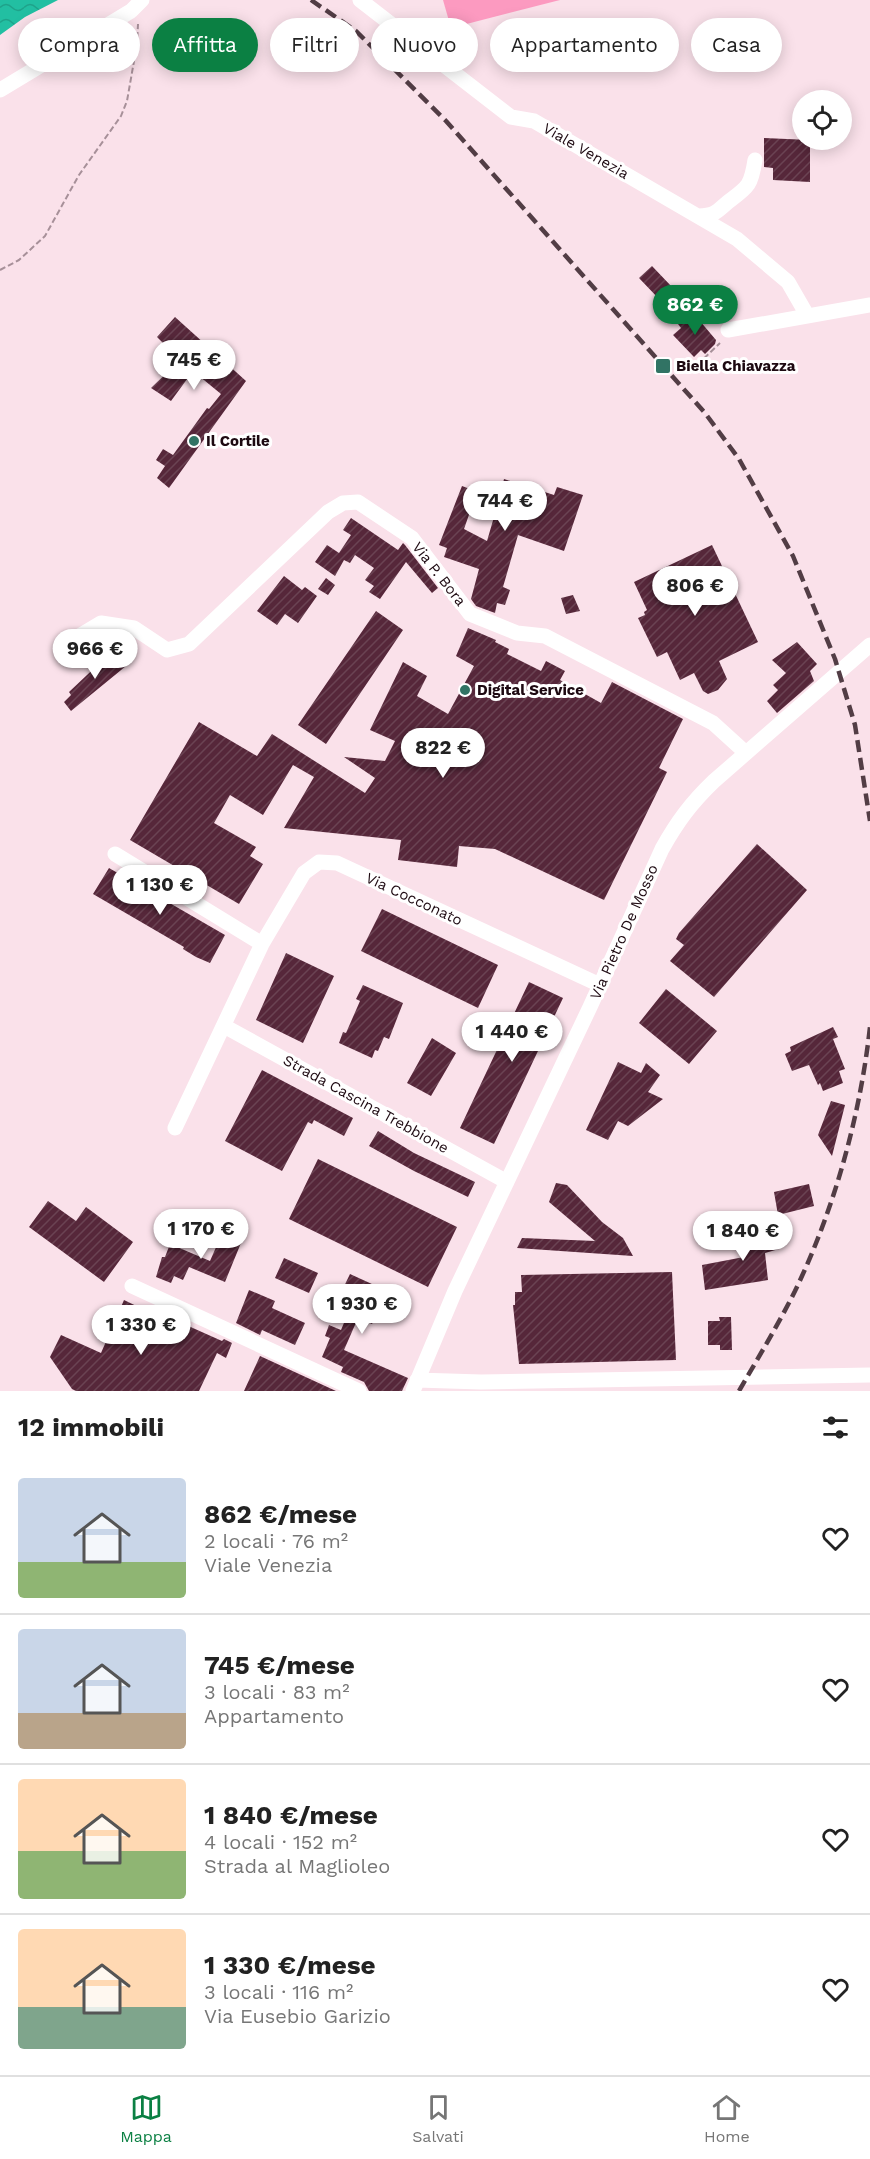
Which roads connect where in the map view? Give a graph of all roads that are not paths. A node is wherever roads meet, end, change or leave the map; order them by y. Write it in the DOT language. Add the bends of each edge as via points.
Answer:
graph roads {
  1 [pos="142,0"];
  2 [pos="360,0"];
  3 [pos="0,90"];
  4 [pos="755,160"];
  5 [pos="699,216"];
  6 [pos="870,305"];
  7 [pos="807,315"];
  8 [pos="728,330"];
  9 [pos="66,644"];
  10 [pos="865,649"];
  11 [pos="746,753"];
  12 [pos="115,854"];
  13 [pos="262,944"];
  14 [pos="600,986"];
  15 [pos="224,1026"];
  16 [pos="176,1128"];
  17 [pos="507,1182"];
  18 [pos="132,1286"];
  19 [pos="870,1376"];
  20 [pos="415,1385"];
  21 [pos="359,1391"];
  1 -- 3 [label="street" via="131,11"];
  2 -- 5 [label="street, Viale Venezia" via="511,117 534,121"];
  4 -- 5 [label="street" via="744,191 715,215"];
  5 -- 7 [label="street, Viale Venezia" via="738,239 788,282"];
  6 -- 7 [label="street"];
  7 -- 8 [label="street"];
  9 -- 11 [label="street, Via P. Bora" via="101,623 134,628 167,650 189,644 328,512 343,503 358,502 412,538 470,614 517,633 545,636 713,723"];
  10 -- 11 [label="street, Via Pietro De Mosso"];
  11 -- 14 [label="street, Via Pietro De Mosso" via="690,804 674,826"];
  12 -- 13 [label="street"];
  13 -- 14 [label="street, Via Cocconato" via="304,873 319,862 337,863"];
  13 -- 15 [label="street"];
  14 -- 17 [label="street, Via Pietro De Mosso"];
  15 -- 16 [label="street"];
  15 -- 17 [label="street, Strada Cascina Trebbione"];
  17 -- 20 [label="street, Via Pietro De Mosso"];
  18 -- 21 [label="street"];
  19 -- 20 [label="street"];
}
